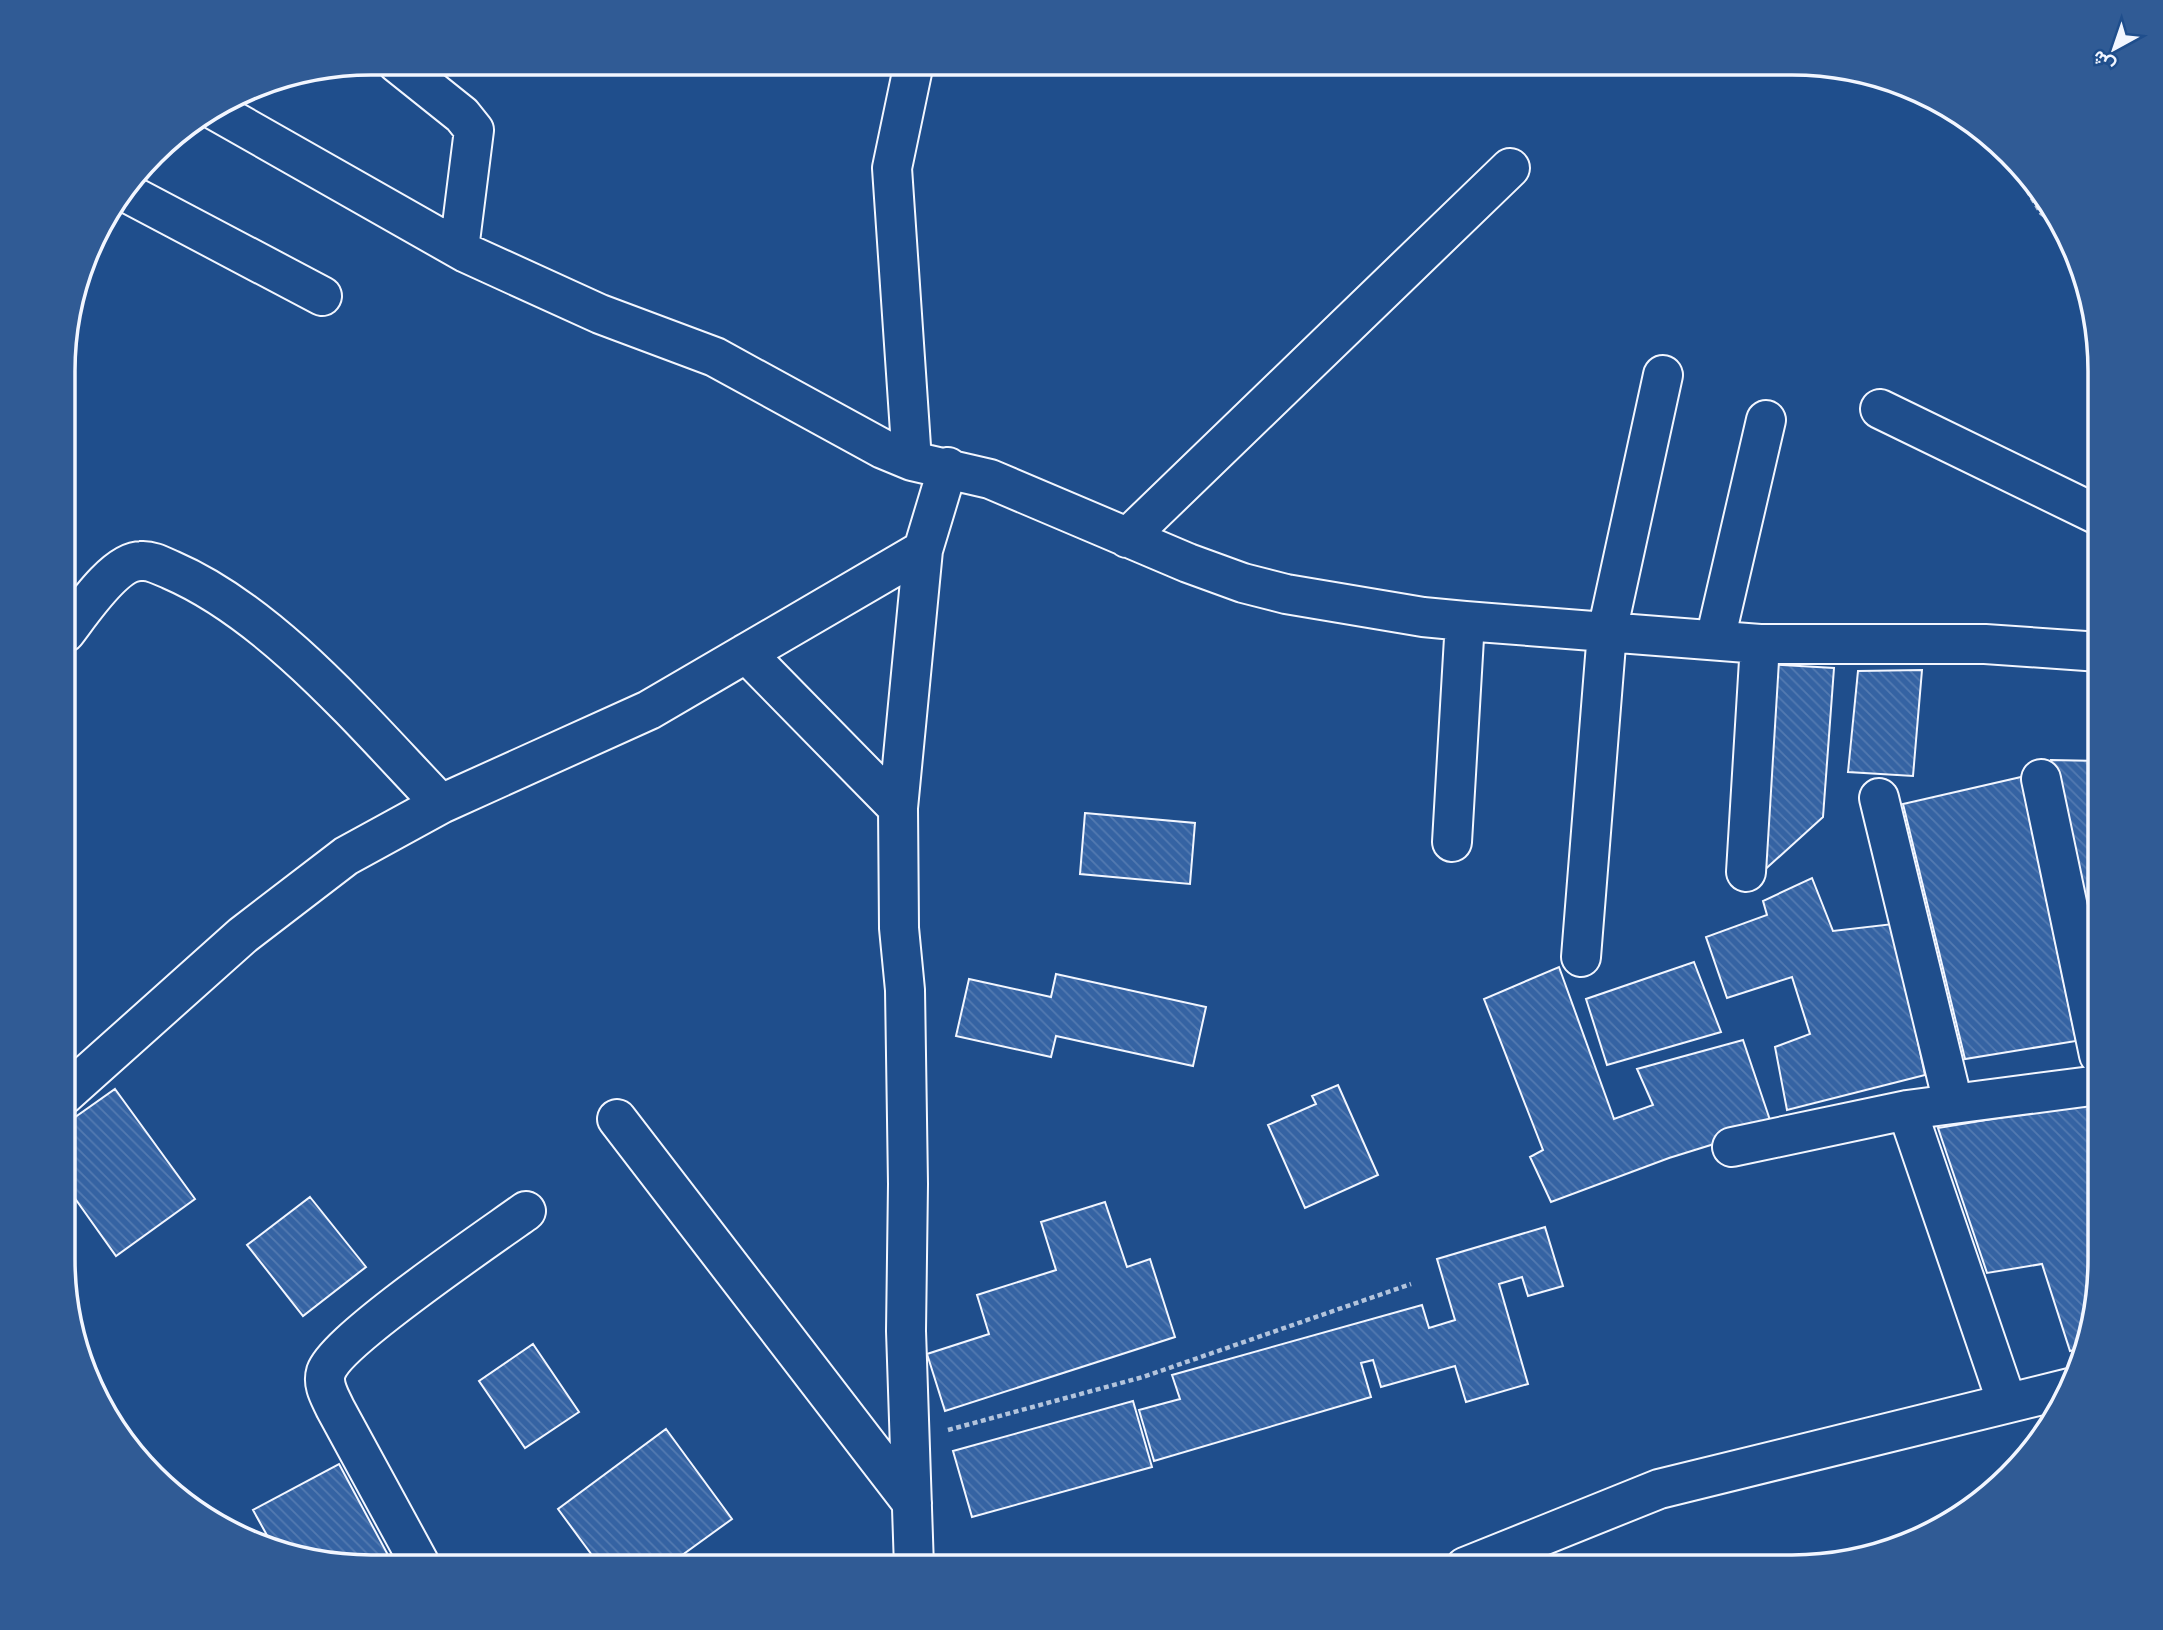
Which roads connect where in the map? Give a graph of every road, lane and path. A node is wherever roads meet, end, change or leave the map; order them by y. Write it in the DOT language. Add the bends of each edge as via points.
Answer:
graph roads {
  1 [pos="412,75"];
  2 [pos="911,75"];
  3 [pos="223,115"];
  4 [pos="1510,167"];
  5 [pos="133,196"];
  6 [pos="2033,199"];
  7 [pos="2042,214"];
  8 [pos="459,249"];
  9 [pos="322,296"];
  10 [pos="1663,374"];
  11 [pos="1880,409"];
  12 [pos="1766,420"];
  13 [pos="930,464"];
  14 [pos="2088,510"];
  15 [pos="1127,538"];
  16 [pos="923,550"];
  17 [pos="75,620"];
  18 [pos="1465,621"];
  19 [pos="1607,632"];
  20 [pos="1715,640"];
  21 [pos="1760,644"];
  22 [pos="2088,651"];
  23 [pos="746,653"];
  24 [pos="2041,779"];
  25 [pos="1880,798"];
  26 [pos="441,803"];
  27 [pos="898,808"];
  28 [pos="1452,842"];
  29 [pos="1746,872"];
  30 [pos="1581,957"];
  31 [pos="2088,1003"];
  32 [pos="75,1085"];
  33 [pos="2088,1086"];
  34 [pos="1953,1103"];
  35 [pos="1907,1110"];
  36 [pos="617,1119"];
  37 [pos="1732,1147"];
  38 [pos="526,1211"];
  39 [pos="1411,1284"];
  40 [pos="2056,1391"];
  41 [pos="2007,1403"];
  42 [pos="910,1440"];
  43 [pos="912,1503"];
  44 [pos="415,1555"];
  45 [pos="914,1555"];
  46 [pos="1495,1555"];
  1 -- 8 [label="street" via="474,130"];
  2 -- 13 [label="street" via="892,168"];
  3 -- 8 [label="street"];
  4 -- 15 [label="street"];
  5 -- 9 [label="street"];
  6 -- 7 [label="path"];
  8 -- 13 [label="street" via="600,314 715,357 841,429"];
  10 -- 19 [label="street"];
  11 -- 14 [label="street"];
  12 -- 20 [label="street"];
  13 -- 15 [label="street" via="990,479"];
  13 -- 16 [label="street"];
  15 -- 18 [label="street" via="1210,571 1286,594"];
  16 -- 23 [label="street"];
  16 -- 27 [label="street"];
  17 -- 26 [label="street" via="105,583 132,563 156,564 190,579 274,636"];
  18 -- 19 [label="street"];
  18 -- 28 [label="street"];
  19 -- 20 [label="street"];
  19 -- 30 [label="street"];
  20 -- 21 [label="street"];
  21 -- 22 [label="street" via="1985,644"];
  21 -- 29 [label="street"];
  23 -- 26 [label="street" via="649,709"];
  23 -- 27 [label="street"];
  24 -- 31 [label="street"];
  25 -- 34 [label="street"];
  26 -- 32 [label="street" via="346,856 303,887"];
  27 -- 42 [label="street" via="899,928 905,990 905,1331"];
  33 -- 34 [label="street"];
  34 -- 35 [label="street"];
  35 -- 37 [label="street"];
  35 -- 41 [label="street"];
  36 -- 43 [label="street"];
  38 -- 44 [label="street" via="361,1333 327,1370 325,1386 335,1408"];
  39 -- 42 [label="path" via="1143,1377"];
  40 -- 41 [label="street"];
  41 -- 46 [label="street" via="1659,1489"];
  42 -- 43 [label="street"];
  43 -- 45 [label="street"];
}
